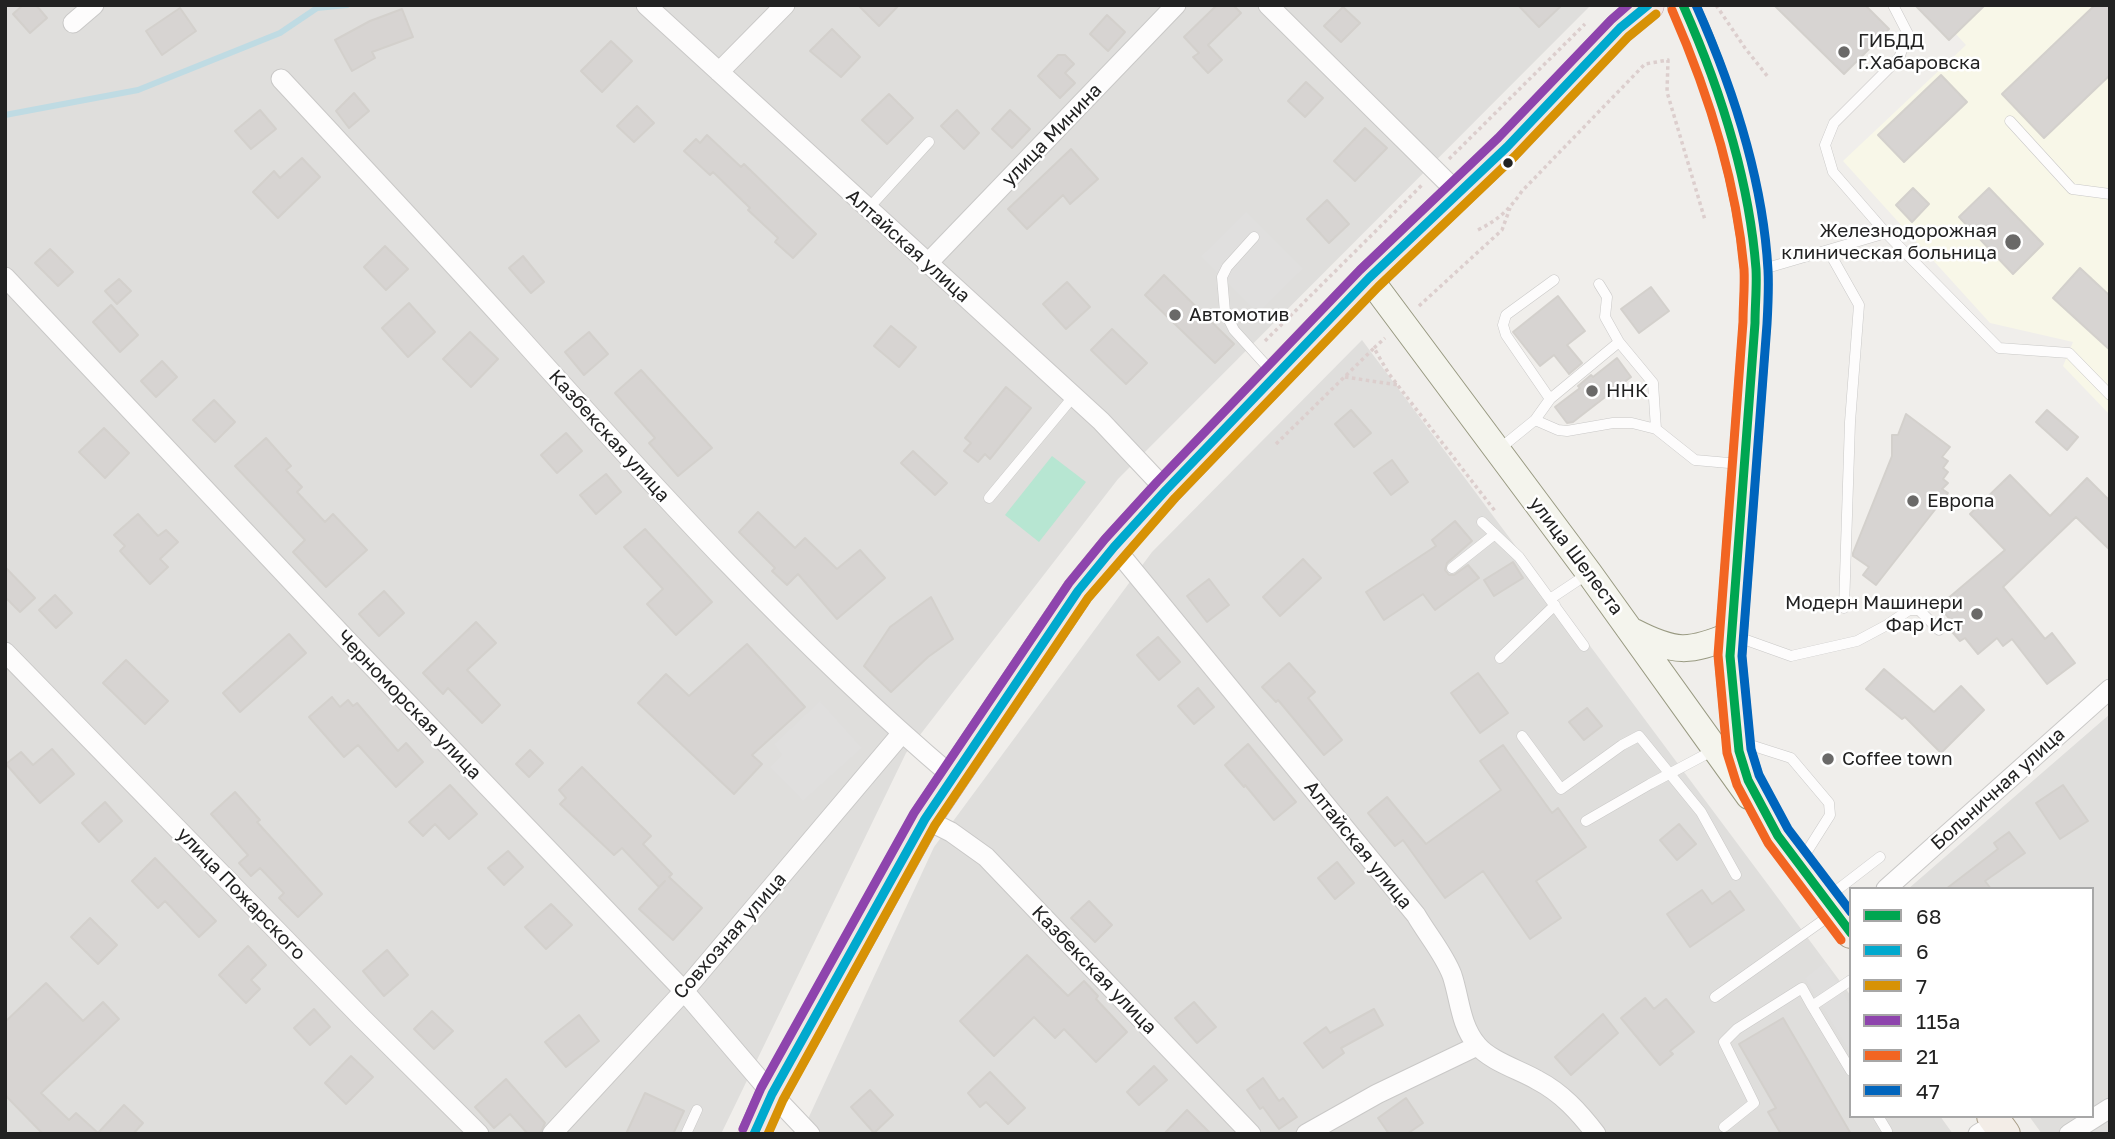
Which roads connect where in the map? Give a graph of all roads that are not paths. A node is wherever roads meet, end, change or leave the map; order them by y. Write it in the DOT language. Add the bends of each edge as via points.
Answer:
graph roads {
  1 [pos="94,5"];
  2 [pos="646,5"];
  3 [pos="785,5"];
  4 [pos="1176,5"];
  5 [pos="1268,5"];
  6 [pos="1648,5"];
  7 [pos="1683,5"];
  8 [pos="1894,5"];
  9 [pos="73,23"];
  10 [pos="719,72"];
  11 [pos="281,79"];
  12 [pos="2010,121"];
  13 [pos="929,142"];
  14 [pos="1457,192"];
  15 [pos="2110,194"];
  16 [pos="867,210"];
  17 [pos="1886,233"];
  18 [pos="1254,237"];
  19 [pos="1828,250"];
  20 [pos="927,264"];
  21 [pos="1756,271"];
  22 [pos="5,277"];
  23 [pos="1369,278"];
  24 [pos="1554,280"];
  25 [pos="1599,284"];
  26 [pos="1619,342"];
  27 [pos="1275,376"];
  28 [pos="2110,395"];
  29 [pos="1073,397"];
  30 [pos="1550,399"];
  31 [pos="1535,420"];
  32 [pos="1656,429"];
  33 [pos="1498,451"];
  34 [pos="1745,464"];
  35 [pos="1166,490"];
  36 [pos="989,498"];
  37 [pos="1482,522"];
  38 [pos="1495,534"];
  39 [pos="1114,547"];
  40 [pos="1452,568"];
  41 [pos="1589,573"];
  42 [pos="1552,602"];
  43 [pos="1844,608"];
  44 [pos="1939,630"];
  45 [pos="1632,632"];
  46 [pos="1731,635"];
  47 [pos="1584,646"];
  48 [pos="5,652"];
  49 [pos="1500,658"];
  50 [pos="2110,689"];
  51 [pos="902,733"];
  52 [pos="1522,736"];
  53 [pos="1727,745"];
  54 [pos="1668,774"];
  55 [pos="953,777"];
  56 [pos="925,820"];
  57 [pos="1586,821"];
  58 [pos="1880,857"];
  59 [pos="1799,865"];
  60 [pos="1737,875"];
  61 [pos="1861,887"];
  62 [pos="1888,887"];
  63 [pos="1841,918"];
  64 [pos="1849,981"];
  65 [pos="684,991"];
  66 [pos="1715,997"];
  67 [pos="1812,1006"];
  68 [pos="1477,1046"];
  69 [pos="1849,1067"];
  70 [pos="772,1094"];
  71 [pos="2110,1108"];
  72 [pos="697,1110"];
  73 [pos="1879,1118"];
  74 [pos="1724,1126"];
  75 [pos="1887,1130"];
  76 [pos="479,1134"];
  77 [pos="552,1134"];
  78 [pos="686,1134"];
  79 [pos="754,1134"];
  80 [pos="810,1134"];
  81 [pos="1251,1134"];
  82 [pos="1306,1134"];
  83 [pos="1596,1134"];
  84 [pos="2069,1134"];
  1 -- 9 [label="street"];
  2 -- 10 [label="street, Алтайская улица"];
  3 -- 10 [label="street"];
  4 -- 20 [label="street, улица Минина"];
  5 -- 14 [label="street"];
  6 -- 14 [label="highway"];
  7 -- 21 [label="main road, улица Шелеста" via="1730,136 1746,199"];
  8 -- 17 [label="lane" via="1908,34 1899,58 1834,123 1825,145 1833,172"];
  10 -- 16 [label="street, Алтайская улица"];
  11 -- 51 [label="street, Казбекская улица" via="738,576"];
  12 -- 15 [label="lane" via="2072,189"];
  13 -- 16 [label="lane"];
  14 -- 23 [label="highway"];
  16 -- 20 [label="street, Алтайская улица"];
  17 -- 19 [label="lane"];
  17 -- 28 [label="lane" via="1999,348 2069,353"];
  18 -- 27 [label="lane" via="1222,277 1225,312 1234,330"];
  19 -- 21 [label="lane"];
  19 -- 43 [label="lane" via="1859,305"];
  20 -- 29 [label="street, Алтайская улица"];
  21 -- 34 [label="main road, улица Шелеста"];
  22 -- 65 [label="street, Черноморская улица"];
  23 -- 27 [label="highway"];
  23 -- 33 [label="main road, улица Шелеста"];
  24 -- 30 [label="lane" via="1506,315 1503,325"];
  25 -- 26 [label="lane" via="1607,297 1605,317"];
  26 -- 30 [label="lane"];
  26 -- 32 [label="lane" via="1653,383"];
  27 -- 35 [label="highway"];
  29 -- 35 [label="street, Алтайская улица"];
  29 -- 36 [label="lane"];
  30 -- 31 [label="lane"];
  31 -- 32 [label="lane" via="1567,431 1613,423"];
  31 -- 33 [label="lane"];
  32 -- 34 [label="lane" via="1695,460"];
  33 -- 41 [label="main road, улица Шелеста"];
  34 -- 46 [label="main road, улица Шелеста"];
  35 -- 39 [label="highway"];
  37 -- 38 [label="lane"];
  38 -- 40 [label="lane"];
  38 -- 42 [label="lane" via="1519,557"];
  39 -- 55 [label="highway" via="1078,591"];
  39 -- 68 [label="street, Алтайская улица" via="1416,915 1451,974 1460,1013"];
  41 -- 42 [label="lane"];
  41 -- 45 [label="main road, улица Шелеста"];
  42 -- 47 [label="lane"];
  42 -- 49 [label="lane"];
  44 -- 46 [label="lane" via="1920,610 1909,610 1857,641 1791,656"];
  45 -- 46 [label="main road" via="1678,650"];
  45 -- 53 [label="main road, улица Шелеста"];
  46 -- 53 [label="main road, улица Шелеста"];
  48 -- 76 [label="street, улица Пожарского"];
  50 -- 62 [label="street, Больничная улица"];
  51 -- 55 [label="street, Казбекская улица"];
  51 -- 65 [label="street, Совхозная улица"];
  52 -- 54 [label="lane" via="1561,789 1639,736"];
  53 -- 54 [label="lane"];
  53 -- 59 [label="main road, улица Шелеста"];
  53 -- 59 [label="lane" via="1791,758 1829,803 1830,815"];
  54 -- 57 [label="lane"];
  54 -- 60 [label="lane" via="1701,812"];
  55 -- 56 [label="highway"];
  56 -- 70 [label="highway"];
  56 -- 81 [label="street, Казбекская улица" via="986,857"];
  58 -- 61 [label="lane"];
  59 -- 63 [label="main road, улица Шелеста"];
  63 -- 66 [label="lane"];
  64 -- 67 [label="lane"];
  65 -- 70 [label="street, Черноморская улица"];
  65 -- 77 [label="street, Совхозная улица"];
  67 -- 69 [label="lane"];
  67 -- 74 [label="lane" via="1802,988 1724,1042 1754,1102"];
  68 -- 82 [label="street"];
  68 -- 83 [label="street, Алтайская улица" via="1558,1093"];
  70 -- 79 [label="highway"];
  70 -- 80 [label="street, Черноморская улица"];
  71 -- 84 [label="street"];
  72 -- 78 [label="lane"];
  73 -- 75 [label="lane"];
}
